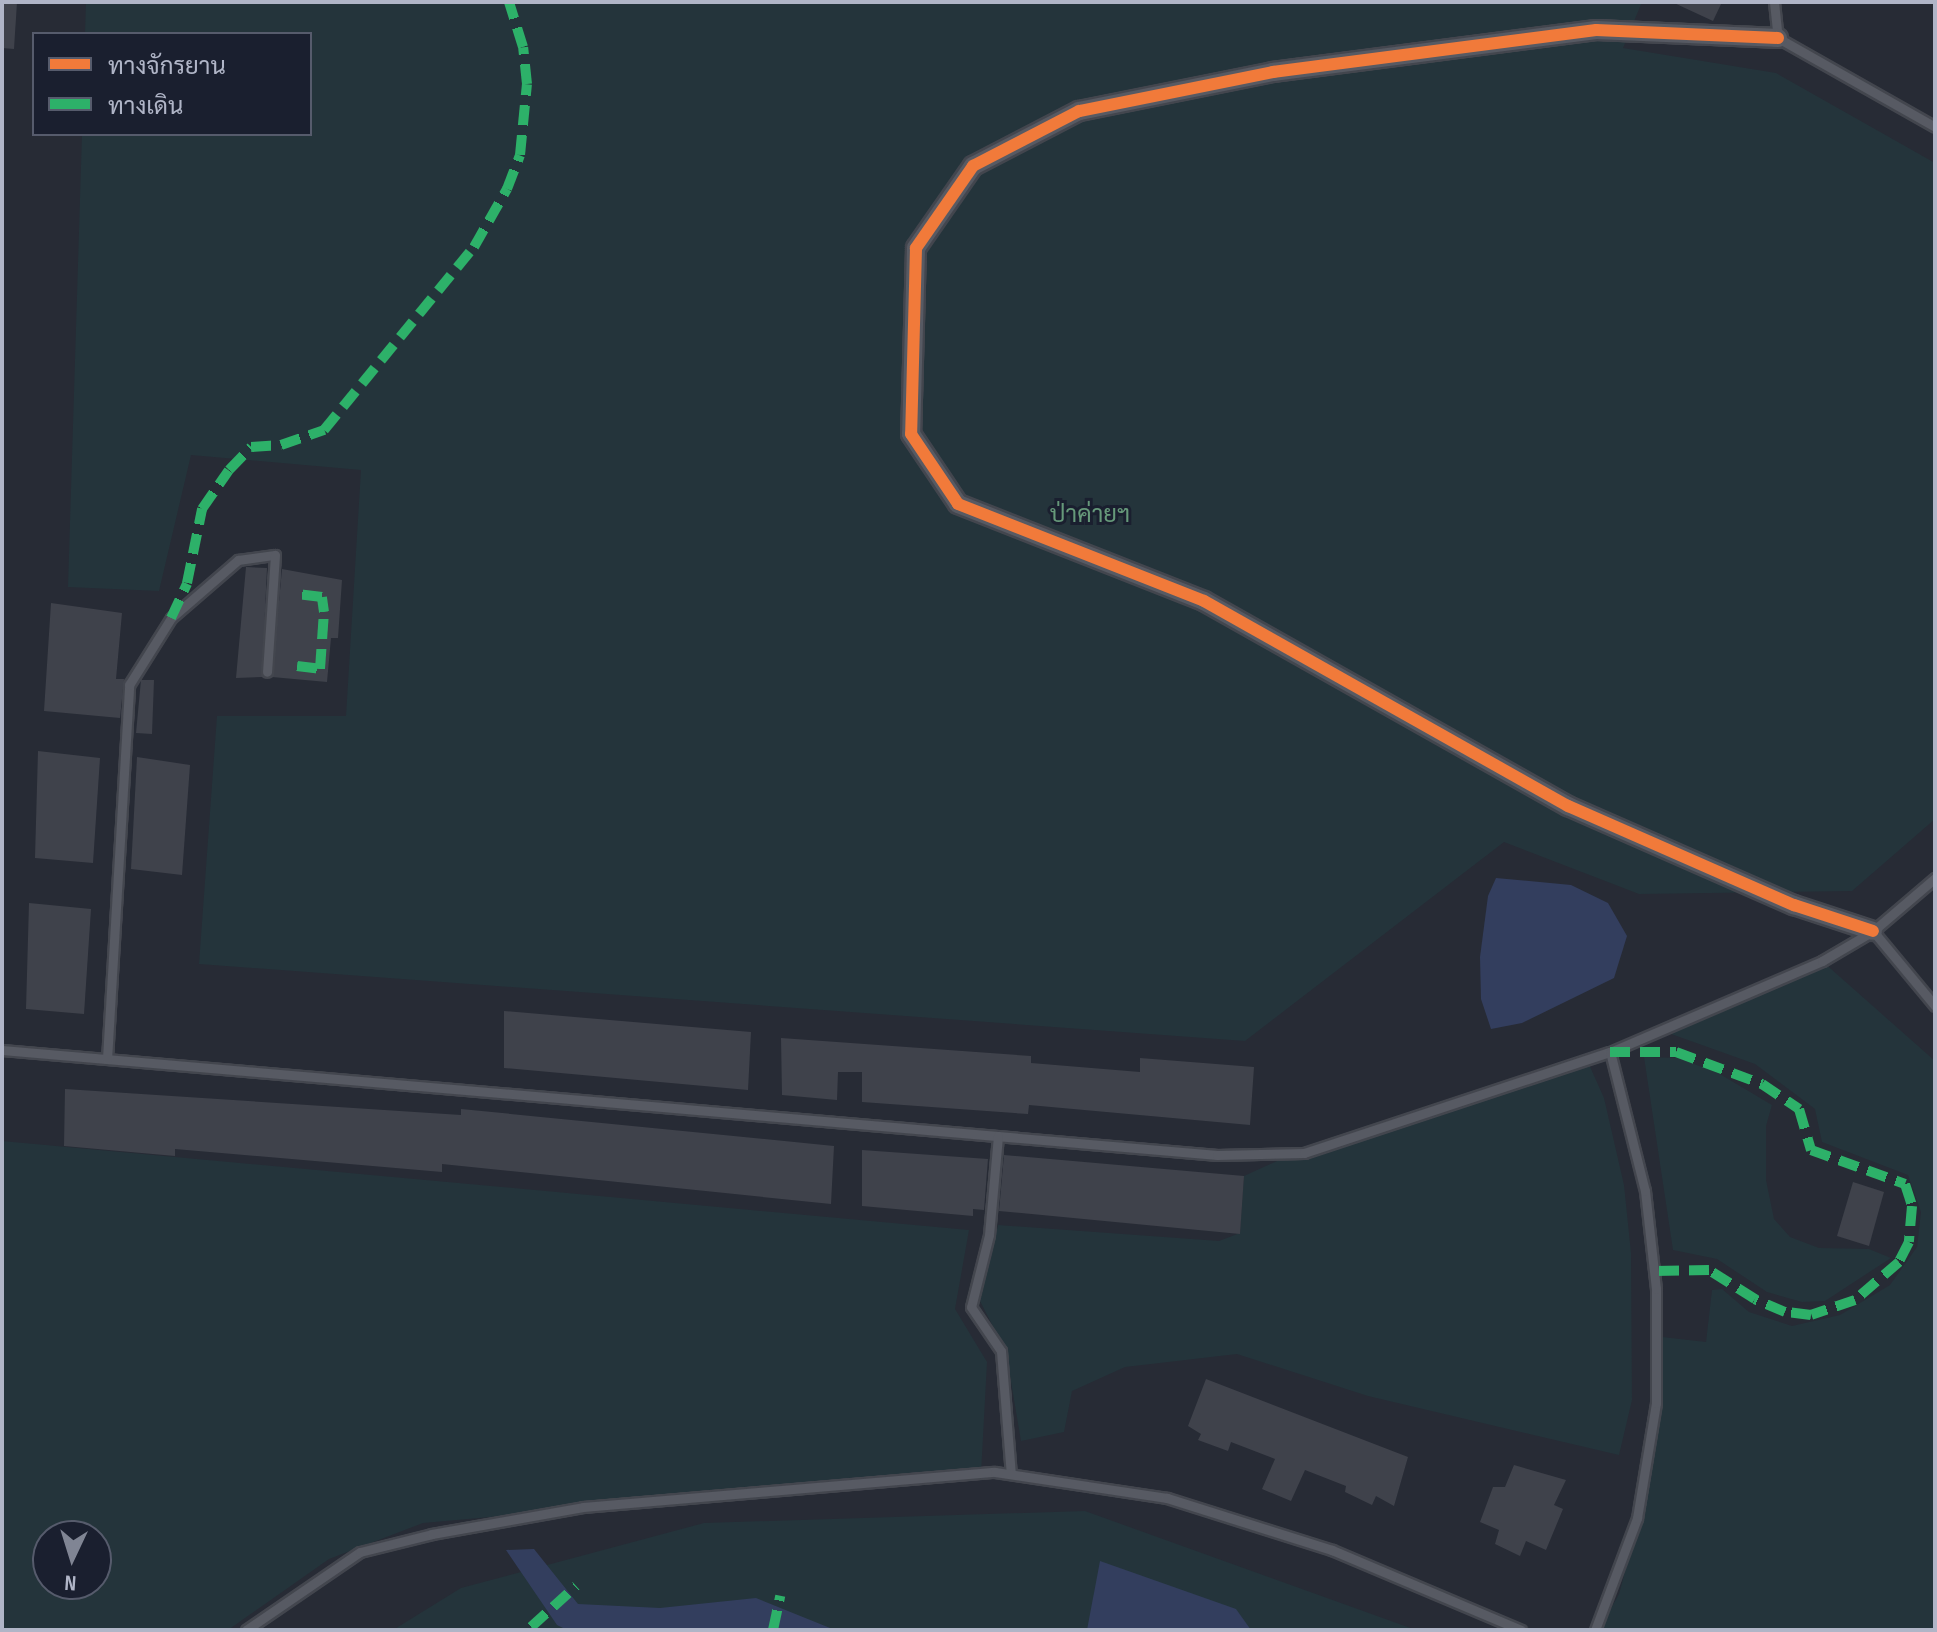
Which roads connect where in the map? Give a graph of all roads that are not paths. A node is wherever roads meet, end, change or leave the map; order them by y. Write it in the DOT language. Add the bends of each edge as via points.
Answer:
graph roads {
  1 [pos="1774,2"];
  2 [pos="1778,38"];
  3 [pos="1935,127"];
  4 [pos="267,672"];
  5 [pos="1935,878"];
  6 [pos="1873,931"];
  7 [pos="1935,1006"];
  8 [pos="2,1050"];
  9 [pos="1610,1052"];
  10 [pos="107,1059"];
  11 [pos="998,1136"];
  12 [pos="1011,1474"];
  13 [pos="246,1630"];
  14 [pos="1521,1630"];
  15 [pos="1595,1630"];
  1 -- 2 [label="lane"];
  2 -- 3 [label="lane"];
  2 -- 6 [label="street" via="1596,30 1273,72 1079,111 973,166 916,248 911,434 958,504 1204,601 1568,806 1794,905"];
  4 -- 10 [label="lane" via="275,555 238,560 171,618 129,685"];
  5 -- 6 [label="lane"];
  6 -- 7 [label="lane"];
  6 -- 9 [label="lane" via="1822,961"];
  8 -- 10 [label="lane"];
  9 -- 11 [label="lane" via="1304,1153 1217,1155"];
  9 -- 15 [label="lane" via="1645,1191 1656,1289 1656,1403 1637,1518"];
  10 -- 11 [label="lane"];
  11 -- 12 [label="lane" via="989,1235 971,1307 1001,1351"];
  12 -- 13 [label="lane" via="583,1507 432,1534 360,1552"];
  12 -- 14 [label="lane" via="1167,1498 1332,1550"];
}
